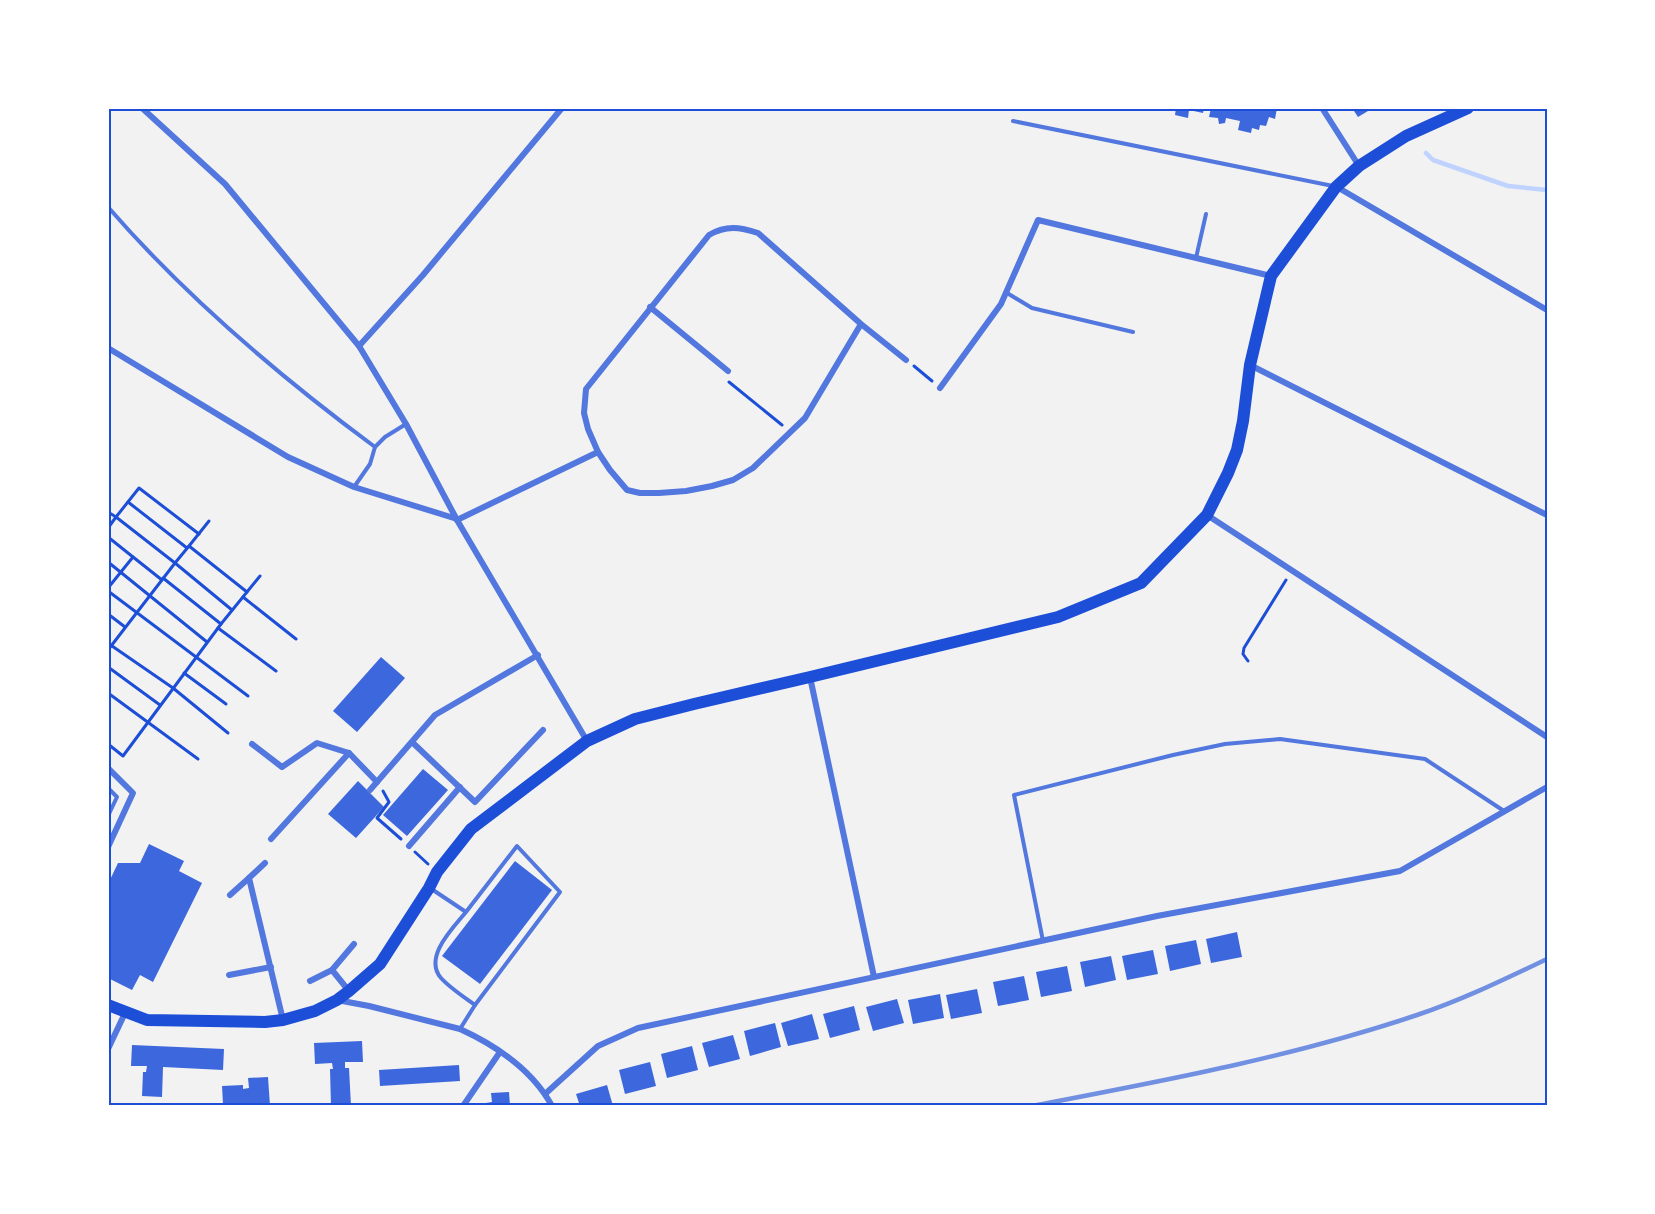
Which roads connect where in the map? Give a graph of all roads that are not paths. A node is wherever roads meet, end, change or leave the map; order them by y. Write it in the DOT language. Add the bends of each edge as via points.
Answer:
graph roads {
  1 [pos="142,108"];
  2 [pos="562,108"];
  3 [pos="1322,108"];
  4 [pos="1468,108"];
  5 [pos="1013,121"];
  6 [pos="1359,166"];
  7 [pos="1336,187"];
  8 [pos="108,207"];
  9 [pos="1206,214"];
  10 [pos="1196,258"];
  11 [pos="1271,276"];
  12 [pos="1006,292"];
  13 [pos="650,307"];
  14 [pos="1547,310"];
  15 [pos="861,324"];
  16 [pos="1133,332"];
  17 [pos="359,346"];
  18 [pos="108,348"];
  19 [pos="906,360"];
  20 [pos="1250,365"];
  21 [pos="728,371"];
  22 [pos="940,388"];
  23 [pos="406,424"];
  24 [pos="375,447"];
  25 [pos="598,452"];
  26 [pos="354,487"];
  27 [pos="1207,515"];
  28 [pos="1547,516"];
  29 [pos="457,520"];
  30 [pos="538,655"];
  31 [pos="810,677"];
  32 [pos="543,730"];
  33 [pos="1547,737"];
  34 [pos="587,741"];
  35 [pos="412,742"];
  36 [pos="252,744"];
  37 [pos="349,753"];
  38 [pos="108,768"];
  39 [pos="377,782"];
  40 [pos="459,787"];
  41 [pos="1547,787"];
  42 [pos="108,788"];
  43 [pos="370,790"];
  44 [pos="1505,811"];
  45 [pos="108,816"];
  46 [pos="271,839"];
  47 [pos="409,846"];
  48 [pos="108,847"];
  49 [pos="265,863"];
  50 [pos="249,878"];
  51 [pos="429,888"];
  52 [pos="230,895"];
  53 [pos="466,912"];
  54 [pos="1043,941"];
  55 [pos="354,944"];
  56 [pos="271,967"];
  57 [pos="332,970"];
  58 [pos="229,975"];
  59 [pos="874,977"];
  60 [pos="310,981"];
  61 [pos="349,991"];
  62 [pos="337,1000"];
  63 [pos="108,1005"];
  64 [pos="475,1005"];
  65 [pos="125,1013"];
  66 [pos="283,1020"];
  67 [pos="460,1029"];
  68 [pos="108,1050"];
  69 [pos="500,1052"];
  70 [pos="545,1094"];
  71 [pos="463,1106"];
  72 [pos="552,1106"];
  1 -- 17 [label="street" via="225,184"];
  2 -- 17 [label="street"];
  3 -- 6 [label="street"];
  4 -- 6 [label="main road" via="1406,136"];
  5 -- 7 [label="lane"];
  6 -- 7 [label="main road"];
  7 -- 11 [label="main road"];
  7 -- 14 [label="street"];
  8 -- 24 [label="lane" via="214,316"];
  9 -- 10 [label="lane"];
  10 -- 11 [label="street"];
  10 -- 12 [label="street" via="1038,220"];
  11 -- 20 [label="main road"];
  12 -- 16 [label="lane" via="1032,308"];
  12 -- 22 [label="street"];
  13 -- 15 [label="street" via="709,235 719,229 741,228 758,233"];
  13 -- 21 [label="street"];
  13 -- 25 [label="street" via="586,389 584,413"];
  15 -- 19 [label="street"];
  15 -- 25 [label="street" via="805,418 753,468 733,480 686,491 640,493 627,490"];
  17 -- 23 [label="street"];
  18 -- 26 [label="street" via="288,457"];
  20 -- 27 [label="main road" via="1237,450"];
  20 -- 28 [label="street"];
  23 -- 24 [label="lane"];
  23 -- 29 [label="street"];
  24 -- 26 [label="lane" via="370,464"];
  25 -- 29 [label="street"];
  26 -- 29 [label="street"];
  27 -- 31 [label="main road" via="1141,583 1058,617"];
  27 -- 33 [label="street"];
  29 -- 30 [label="street"];
  30 -- 34 [label="street"];
  30 -- 35 [label="street" via="435,715"];
  31 -- 34 [label="main road" via="634,720"];
  31 -- 59 [label="street"];
  32 -- 40 [label="street" via="475,802"];
  34 -- 51 [label="main road" via="471,829"];
  35 -- 39 [label="street"];
  35 -- 40 [label="street"];
  36 -- 37 [label="street" via="282,767 317,743"];
  37 -- 39 [label="street"];
  37 -- 46 [label="street"];
  38 -- 48 [label="street" via="133,793"];
  39 -- 43 [label="street"];
  40 -- 47 [label="street"];
  41 -- 44 [label="street"];
  42 -- 45 [label="lane" via="117,797"];
  44 -- 54 [label="street" via="1400,871"];
  44 -- 54 [label="lane" via="1425,759 1280,739 1225,744 1014,795"];
  49 -- 50 [label="street"];
  50 -- 52 [label="street"];
  50 -- 56 [label="street"];
  51 -- 53 [label="lane"];
  51 -- 61 [label="main road" via="380,964"];
  53 -- 64 [label="lane" via="435,958 439,977"];
  53 -- 64 [label="lane" via="517,846 561,892"];
  54 -- 59 [label="street"];
  55 -- 57 [label="street"];
  56 -- 58 [label="street"];
  56 -- 66 [label="street"];
  57 -- 60 [label="street"];
  57 -- 61 [label="street"];
  59 -- 70 [label="street" via="638,1028 598,1046"];
  61 -- 62 [label="main road"];
  62 -- 66 [label="main road"];
  62 -- 67 [label="street"];
  63 -- 65 [label="main road"];
  64 -- 67 [label="lane"];
  65 -- 66 [label="main road" via="147,1020"];
  65 -- 68 [label="street"];
  67 -- 69 [label="street"];
  69 -- 70 [label="street" via="522,1066"];
  69 -- 71 [label="street"];
  70 -- 72 [label="street"];
}
